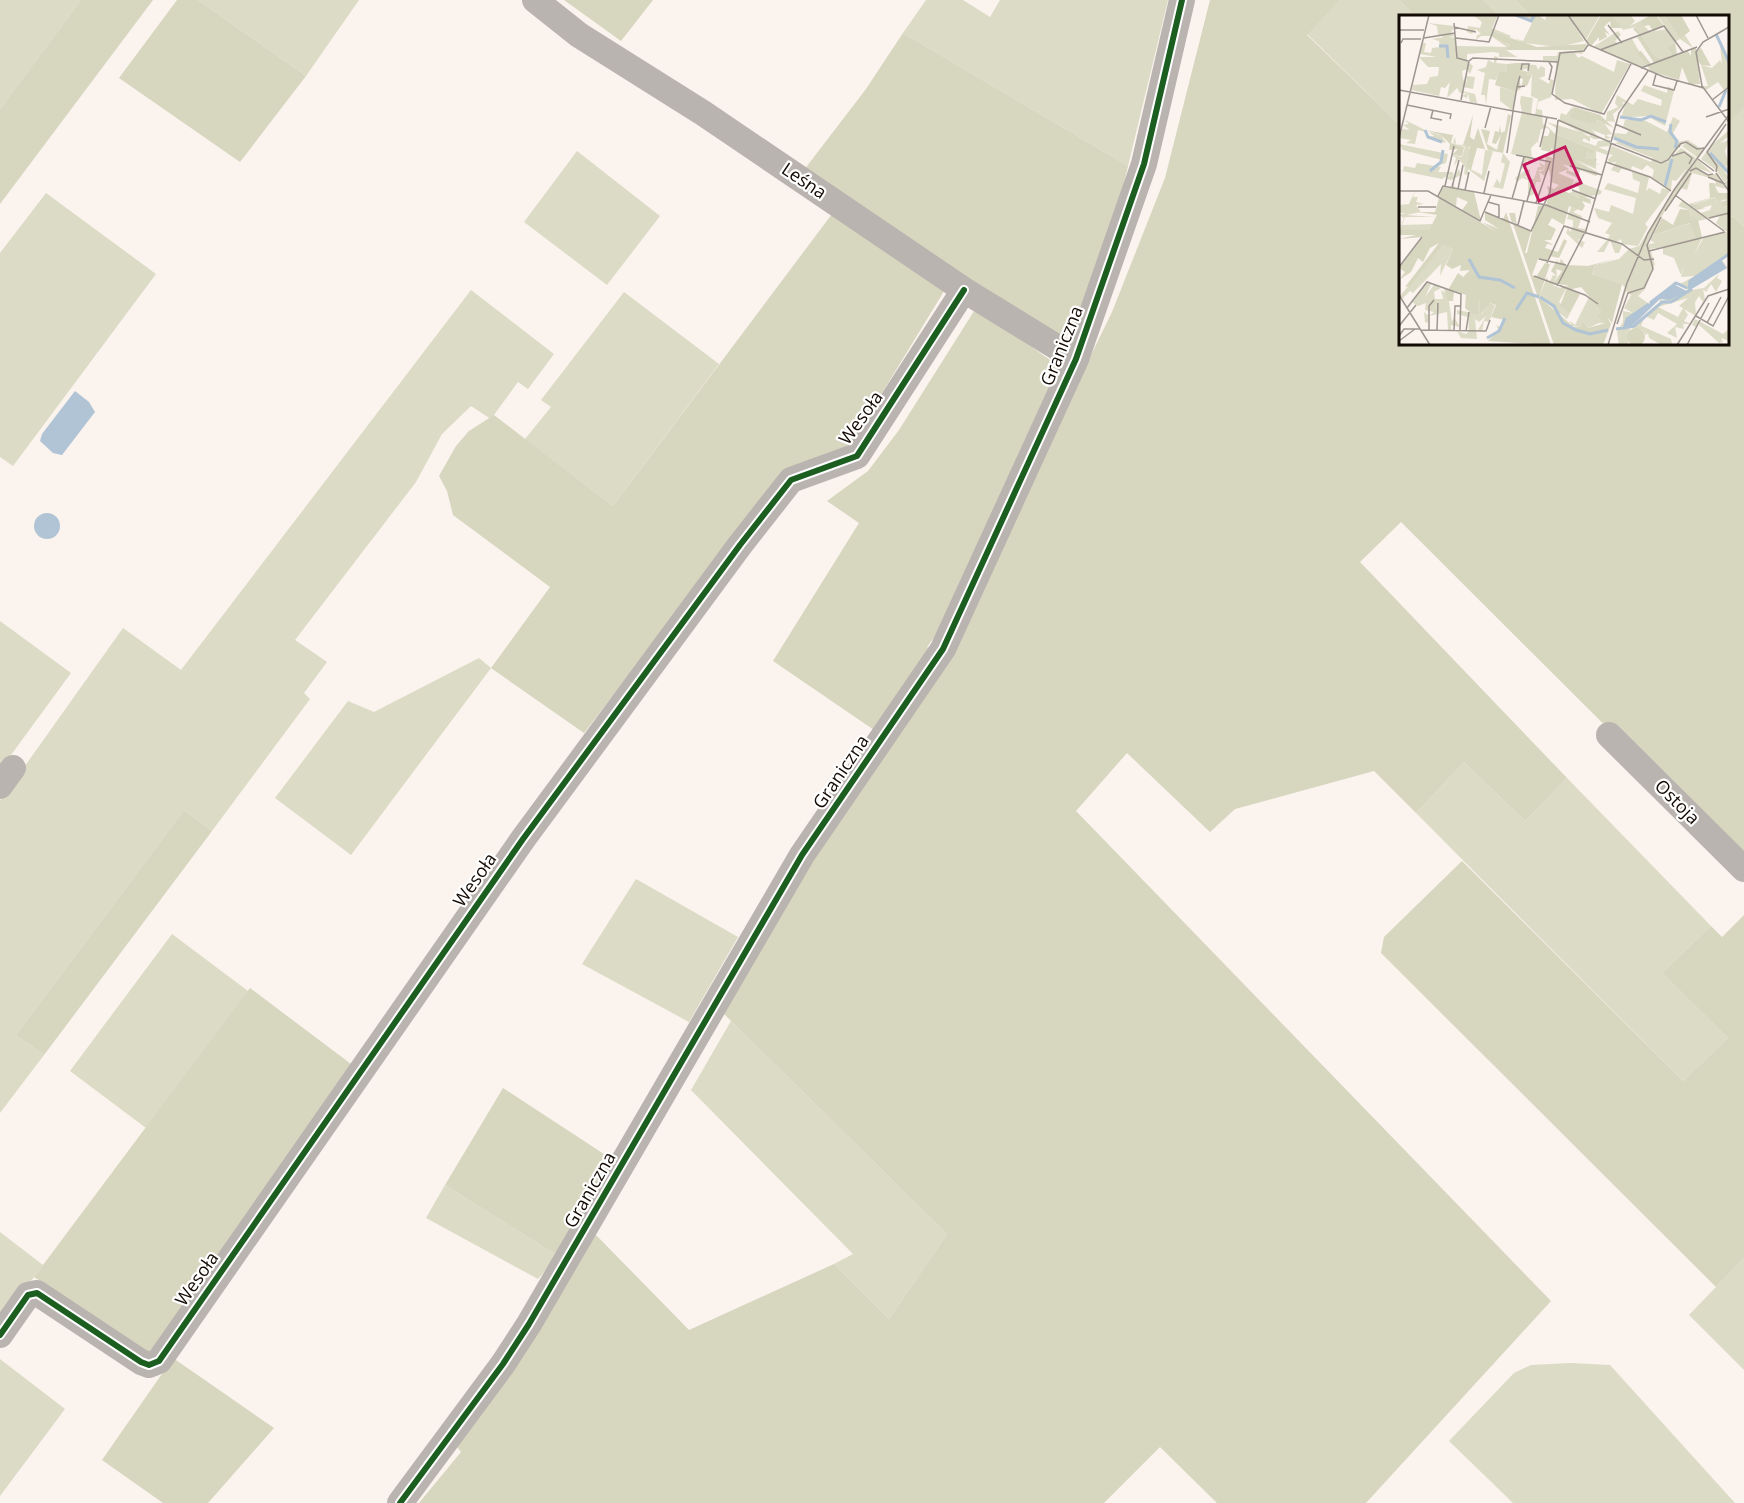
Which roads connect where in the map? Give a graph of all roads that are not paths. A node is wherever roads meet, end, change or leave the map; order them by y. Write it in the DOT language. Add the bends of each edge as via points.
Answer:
graph roads {
  1 [pos="535,0"];
  2 [pos="1182,0"];
  3 [pos="964,290"];
  4 [pos="1076,359"];
  5 [pos="1609,735"];
  6 [pos="1744,869"];
  7 [pos="0,1335"];
  8 [pos="400,1503"];
  1 -- 3 [label="street, Leśna" via="579,35"];
  2 -- 4 [label="street, Graniczna" via="1144,164"];
  3 -- 4 [label="street, Leśna"];
  3 -- 7 [label="street, Wesoła" via="857,456 791,480 740,545 523,839 159,1361 149,1365 141,1362 37,1293 28,1295"];
  4 -- 8 [label="street, Graniczna" via="943,649 802,855 529,1324"];
  5 -- 6 [label="street, Ostoja"];
}
